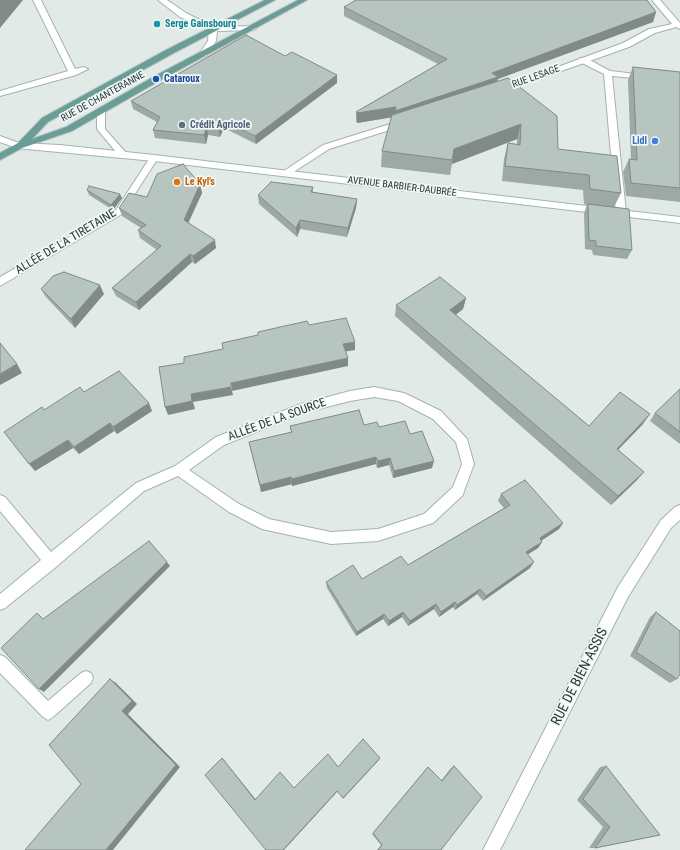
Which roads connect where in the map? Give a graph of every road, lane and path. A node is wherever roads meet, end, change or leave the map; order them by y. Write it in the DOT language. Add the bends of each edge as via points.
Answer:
graph roads {
  1 [pos="37,0"];
  2 [pos="162,0"];
  3 [pos="271,0"];
  4 [pos="303,0"];
  5 [pos="656,0"];
  6 [pos="678,26"];
  7 [pos="253,28"];
  8 [pos="213,29"];
  9 [pos="203,54"];
  10 [pos="583,60"];
  11 [pos="84,69"];
  12 [pos="73,73"];
  13 [pos="608,73"];
  14 [pos="651,78"];
  15 [pos="493,92"];
  16 [pos="0,94"];
  17 [pos="102,110"];
  18 [pos="414,119"];
  19 [pos="0,139"];
  20 [pos="19,146"];
  21 [pos="124,156"];
  22 [pos="0,157"];
  23 [pos="154,158"];
  24 [pos="286,173"];
  25 [pos="621,214"];
  26 [pos="680,220"];
  27 [pos="0,282"];
  28 [pos="179,470"];
  29 [pos="0,501"];
  30 [pos="680,511"];
  31 [pos="51,562"];
  32 [pos="0,603"];
  33 [pos="0,662"];
  34 [pos="86,678"];
  35 [pos="491,850"];
  1 -- 12 [label="street"];
  2 -- 8 [label="street" via="183,15"];
  3 -- 8 [label="main road, RUE DE CHANTERANNE"];
  4 -- 7 [label="main road, RUE DE CHANTERANNE"];
  5 -- 6 [label="street"];
  6 -- 10 [label="street, RUE LESAGE" via="652,31"];
  7 -- 8 [label="street"];
  7 -- 9 [label="main road, RUE DE CHANTERANNE"];
  8 -- 9 [label="street" via="212,41"];
  8 -- 20 [label="main road, RUE DE CHANTERANNE" via="45,120"];
  9 -- 17 [label="main road, RUE DE CHANTERANNE"];
  10 -- 13 [label="street"];
  10 -- 15 [label="street, RUE LESAGE"];
  11 -- 12 [label="street"];
  12 -- 16 [label="street"];
  13 -- 14 [label="street"];
  13 -- 25 [label="street"];
  17 -- 20 [label="main road, RUE DE CHANTERANNE" via="69,129"];
  17 -- 21 [label="street" via="101,129"];
  18 -- 24 [label="street" via="326,147"];
  19 -- 20 [label="street, AVENUE BARBIER-DAUBRÉE"];
  20 -- 21 [label="street, AVENUE BARBIER-DAUBRÉE"];
  20 -- 22 [label="main road"];
  21 -- 23 [label="street, AVENUE BARBIER-DAUBRÉE"];
  23 -- 24 [label="street, AVENUE BARBIER-DAUBRÉE"];
  23 -- 27 [label="street, ALLÉE DE LA TIRETAINE" via="119,212"];
  24 -- 25 [label="street, AVENUE BARBIER-DAUBRÉE"];
  25 -- 26 [label="street, AVENUE BARBIER-DAUBRÉE"];
  28 -- 28 [label="street, ALLÉE DE LA SOURCE" via="234,508 267,525 331,538 378,535 428,519 458,491 468,464 461,439 437,415 400,396 374,392 302,409 279,418 220,442"];
  28 -- 31 [label="street, ALLÉE DE LA SOURCE" via="140,487"];
  29 -- 31 [label="street"];
  30 -- 35 [label="street, RUE DE BIEN-ASSIS" via="666,524 624,592"];
  31 -- 32 [label="street, ALLÉE DE LA SOURCE"];
  33 -- 34 [label="street" via="48,712"];
}
